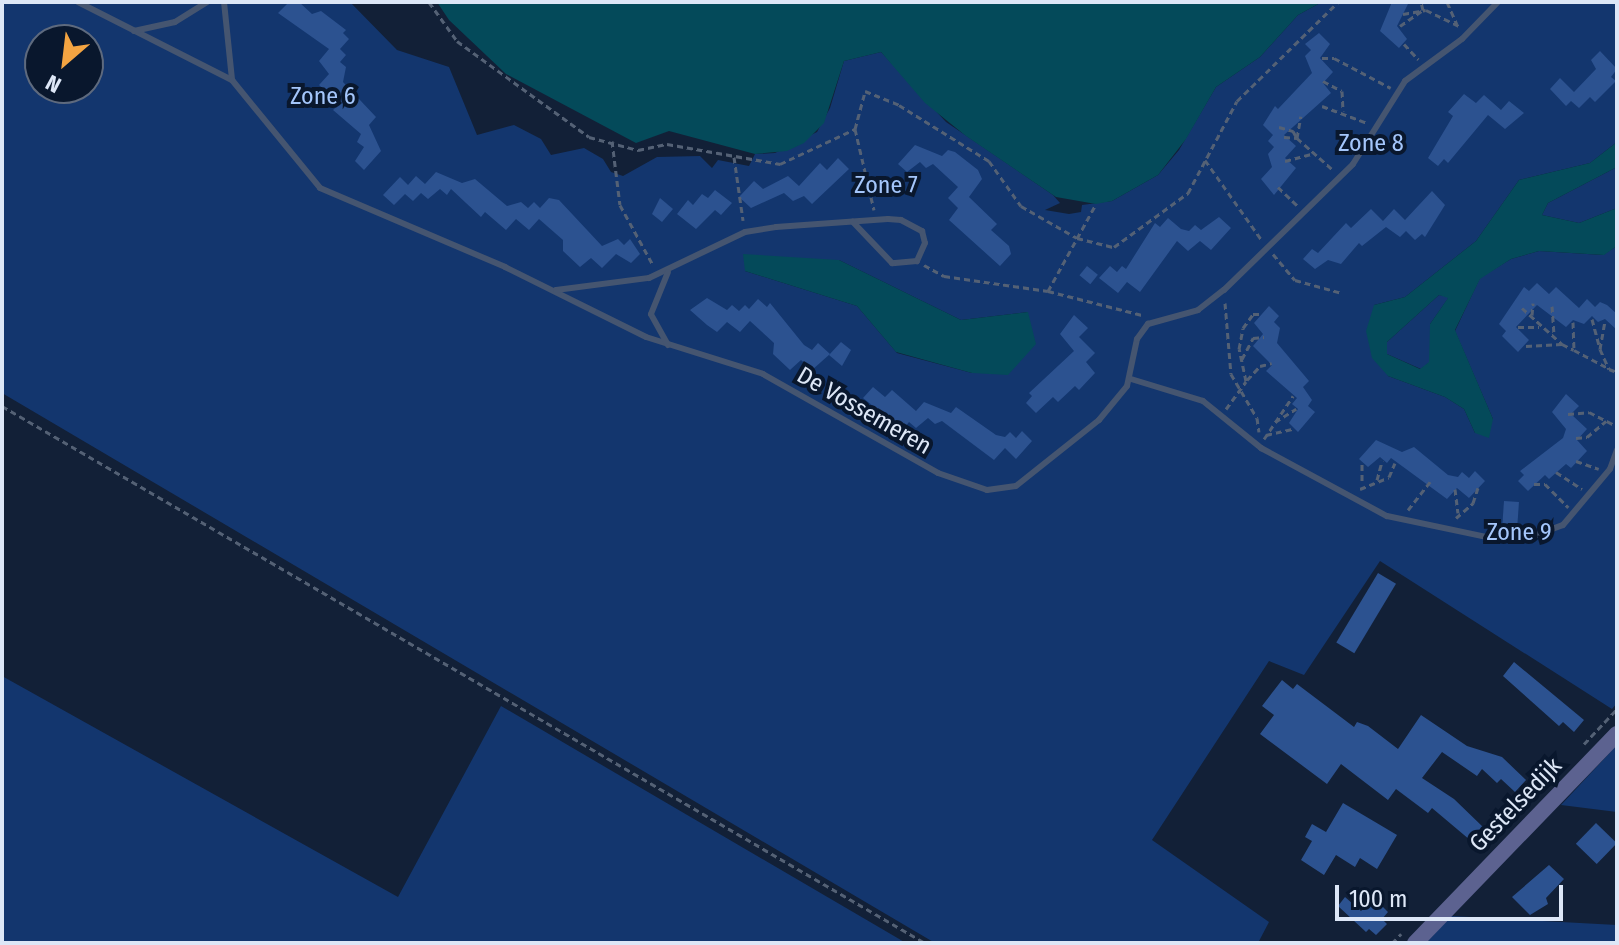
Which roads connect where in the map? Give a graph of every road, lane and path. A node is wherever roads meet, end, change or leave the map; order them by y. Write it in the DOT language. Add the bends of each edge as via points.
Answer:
graph roads {
  1 [pos="78,2"];
  2 [pos="207,2"];
  3 [pos="224,2"];
  4 [pos="429,2"];
  5 [pos="1338,2"];
  6 [pos="1421,2"];
  7 [pos="1447,2"];
  8 [pos="1498,2"];
  9 [pos="1423,10"];
  10 [pos="1403,14"];
  11 [pos="1457,24"];
  12 [pos="1400,26"];
  13 [pos="134,31"];
  14 [pos="1467,34"];
  15 [pos="1404,44"];
  16 [pos="1322,58"];
  17 [pos="1423,66"];
  18 [pos="232,80"];
  19 [pos="1323,81"];
  20 [pos="1398,92"];
  21 [pos="1322,106"];
  22 [pos="1343,111"];
  23 [pos="1301,116"];
  24 [pos="1279,127"];
  25 [pos="1377,128"];
  26 [pos="855,129"];
  27 [pos="1284,137"];
  28 [pos="1297,138"];
  29 [pos="612,139"];
  30 [pos="1315,153"];
  31 [pos="734,157"];
  32 [pos="1285,161"];
  33 [pos="1340,177"];
  34 [pos="1278,187"];
  35 [pos="1096,204"];
  36 [pos="1304,214"];
  37 [pos="876,220"];
  38 [pos="853,222"];
  39 [pos="745,232"];
  40 [pos="1077,238"];
  41 [pos="917,261"];
  42 [pos="668,272"];
  43 [pos="658,275"];
  44 [pos="552,290"];
  45 [pos="1224,290"];
  46 [pos="1048,291"];
  47 [pos="1533,303"];
  48 [pos="1552,306"];
  49 [pos="1522,308"];
  50 [pos="1263,314"];
  51 [pos="1532,315"];
  52 [pos="1156,319"];
  53 [pos="1592,319"];
  54 [pos="1573,322"];
  55 [pos="1605,322"];
  56 [pos="1518,327"];
  57 [pos="1539,327"];
  58 [pos="1554,335"];
  59 [pos="1264,337"];
  60 [pos="1562,344"];
  61 [pos="668,345"];
  62 [pos="1526,346"];
  63 [pos="1600,349"];
  64 [pos="1574,350"];
  65 [pos="1242,360"];
  66 [pos="1272,363"];
  67 [pos="1609,369"];
  68 [pos="1617,372"];
  69 [pos="1131,379"];
  70 [pos="1246,381"];
  71 [pos="1240,390"];
  72 [pos="1293,396"];
  73 [pos="2,406"];
  74 [pos="1296,409"];
  75 [pos="1568,414"];
  76 [pos="1222,416"];
  77 [pos="1606,421"];
  78 [pos="1274,422"];
  79 [pos="1617,426"];
  80 [pos="1293,429"];
  81 [pos="1266,435"];
  82 [pos="1576,438"];
  83 [pos="1261,446"];
  84 [pos="1617,450"];
  85 [pos="1382,461"];
  86 [pos="1576,461"];
  87 [pos="1395,463"];
  88 [pos="1362,464"];
  89 [pos="1556,472"];
  90 [pos="1606,474"];
  91 [pos="1376,482"];
  92 [pos="1430,482"];
  93 [pos="1534,484"];
  94 [pos="1362,486"];
  95 [pos="1478,488"];
  96 [pos="1455,489"];
  97 [pos="1591,495"];
  98 [pos="1353,498"];
  99 [pos="1575,513"];
  100 [pos="1458,515"];
  101 [pos="1400,519"];
  102 [pos="1448,531"];
  103 [pos="1617,734"];
  104 [pos="925,943"];
  105 [pos="1415,943"];
  1 -- 13 [label="lane, De Vossemeren"];
  2 -- 13 [label="lane" via="175,22"];
  3 -- 18 [label="lane"];
  4 -- 29 [label="path" via="457,41 518,90 589,137"];
  5 -- 40 [label="path" via="1310,23 1237,101 1188,193 1114,247"];
  6 -- 9 [label="path"];
  7 -- 11 [label="path"];
  8 -- 14 [label="lane"];
  9 -- 10 [label="path"];
  9 -- 11 [label="path"];
  9 -- 12 [label="path"];
  11 -- 14 [label="path"];
  13 -- 18 [label="lane, De Vossemeren"];
  14 -- 17 [label="lane"];
  15 -- 17 [label="path"];
  16 -- 20 [label="path" via="1334,58"];
  17 -- 20 [label="lane"];
  18 -- 44 [label="lane, De Vossemeren" via="320,188"];
  19 -- 22 [label="path" via="1342,91"];
  20 -- 25 [label="lane"];
  21 -- 22 [label="path"];
  22 -- 25 [label="path"];
  23 -- 28 [label="path"];
  24 -- 28 [label="path"];
  25 -- 33 [label="lane"];
  26 -- 31 [label="path" via="780,164"];
  26 -- 37 [label="path"];
  26 -- 40 [label="path" via="865,91 899,105 989,161 1021,206"];
  27 -- 28 [label="path"];
  28 -- 30 [label="path"];
  29 -- 31 [label="path" via="638,150 667,144"];
  29 -- 43 [label="path" via="620,205"];
  30 -- 32 [label="path"];
  30 -- 33 [label="path"];
  31 -- 39 [label="path"];
  33 -- 36 [label="lane"];
  34 -- 36 [label="path"];
  35 -- 40 [label="path"];
  36 -- 45 [label="lane"];
  37 -- 38 [label="lane"];
  37 -- 41 [label="lane" via="901,220 922,231 925,243"];
  38 -- 39 [label="lane"];
  38 -- 41 [label="lane" via="892,263"];
  39 -- 42 [label="lane"];
  40 -- 46 [label="path"];
  41 -- 46 [label="path" via="944,276"];
  42 -- 43 [label="lane"];
  42 -- 61 [label="lane" via="651,314"];
  43 -- 44 [label="lane"];
  44 -- 61 [label="lane, De Vossemeren"];
  45 -- 52 [label="lane" via="1198,310"];
  45 -- 71 [label="path" via="1231,374"];
  46 -- 52 [label="path"];
  47 -- 51 [label="path"];
  48 -- 58 [label="path"];
  49 -- 51 [label="path"];
  50 -- 65 [label="path" via="1253,314 1243,328"];
  51 -- 57 [label="path"];
  52 -- 69 [label="lane, De Vossemeren" via="1137,339"];
  53 -- 63 [label="path"];
  54 -- 64 [label="path"];
  55 -- 63 [label="path"];
  56 -- 57 [label="path"];
  57 -- 58 [label="path"];
  58 -- 60 [label="path"];
  59 -- 65 [label="path" via="1253,338"];
  60 -- 62 [label="path"];
  60 -- 64 [label="path"];
  61 -- 69 [label="lane, De Vossemeren" via="763,374 938,473 987,490 1016,486 1099,420"];
  63 -- 67 [label="path"];
  64 -- 67 [label="path"];
  65 -- 70 [label="path"];
  66 -- 70 [label="path" via="1260,366"];
  67 -- 68 [label="path"];
  69 -- 76 [label="lane" via="1189,393"];
  70 -- 71 [label="path"];
  71 -- 76 [label="path"];
  71 -- 83 [label="path" via="1257,418"];
  72 -- 78 [label="path"];
  73 -- 104 [label="path"];
  74 -- 78 [label="path"];
  75 -- 77 [label="path" via="1589,412"];
  76 -- 83 [label="lane"];
  77 -- 79 [label="path"];
  77 -- 82 [label="path" via="1587,437"];
  78 -- 81 [label="path"];
  80 -- 81 [label="path"];
  81 -- 83 [label="path"];
  83 -- 98 [label="lane"];
  84 -- 90 [label="lane"];
  85 -- 91 [label="path"];
  86 -- 90 [label="path"];
  87 -- 91 [label="path" via="1389,477"];
  88 -- 94 [label="path"];
  89 -- 97 [label="path"];
  90 -- 97 [label="lane"];
  91 -- 94 [label="path"];
  92 -- 101 [label="path"];
  93 -- 99 [label="path" via="1545,484"];
  94 -- 98 [label="path"];
  95 -- 100 [label="path" via="1473,503"];
  96 -- 100 [label="path"];
  97 -- 99 [label="lane"];
  98 -- 101 [label="lane"];
  99 -- 102 [label="lane" via="1563,525 1525,539"];
  100 -- 102 [label="path"];
  101 -- 102 [label="lane"];
  103 -- 105 [label="main road, Gestelsedijk"];
}
